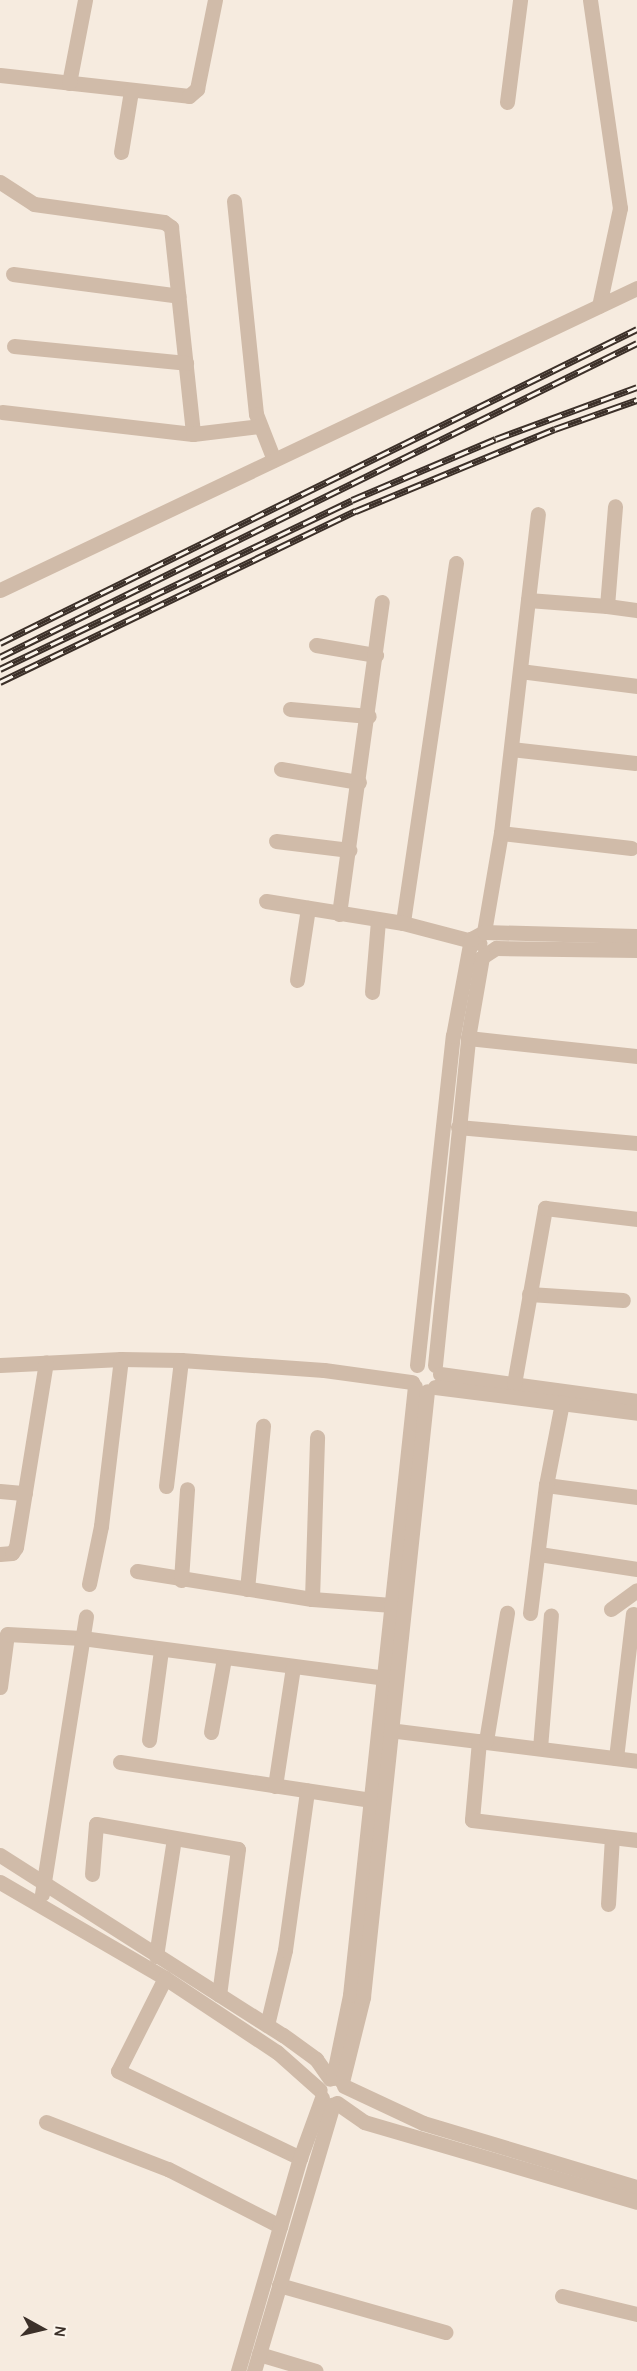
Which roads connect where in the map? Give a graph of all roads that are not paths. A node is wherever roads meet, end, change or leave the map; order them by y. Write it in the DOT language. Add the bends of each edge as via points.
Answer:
graph roads {
  1 [pos="85,0"];
  2 [pos="215,0"];
  3 [pos="520,0"];
  4 [pos="590,0"];
  5 [pos="0,75"];
  6 [pos="69,83"];
  7 [pos="131,91"];
  8 [pos="507,102"];
  9 [pos="121,152"];
  10 [pos="0,182"];
  11 [pos="234,201"];
  12 [pos="13,274"];
  13 [pos="637,288"];
  14 [pos="179,296"];
  15 [pos="598,306"];
  16 [pos="14,346"];
  17 [pos="186,363"];
  18 [pos="2,412"];
  19 [pos="260,426"];
  20 [pos="193,434"];
  21 [pos="274,460"];
  22 [pos="615,506"];
  23 [pos="538,514"];
  24 [pos="456,562"];
  25 [pos="0,590"];
  26 [pos="528,600"];
  27 [pos="382,602"];
  28 [pos="607,606"];
  29 [pos="637,610"];
  30 [pos="316,645"];
  31 [pos="376,655"];
  32 [pos="520,671"];
  33 [pos="637,686"];
  34 [pos="290,709"];
  35 [pos="369,716"];
  36 [pos="511,749"];
  37 [pos="635,763"];
  38 [pos="281,769"];
  39 [pos="359,782"];
  40 [pos="501,833"];
  41 [pos="276,841"];
  42 [pos="631,848"];
  43 [pos="349,850"];
  44 [pos="266,901"];
  45 [pos="308,908"];
  46 [pos="339,914"];
  47 [pos="378,920"];
  48 [pos="403,923"];
  49 [pos="477,935"];
  50 [pos="637,936"];
  51 [pos="490,948"];
  52 [pos="637,950"];
  53 [pos="297,980"];
  54 [pos="372,992"];
  55 [pos="468,1038"];
  56 [pos="637,1056"];
  57 [pos="458,1126"];
  58 [pos="637,1143"];
  59 [pos="637,1219"];
  60 [pos="529,1294"];
  61 [pos="623,1300"];
  62 [pos="121,1359"];
  63 [pos="181,1360"];
  64 [pos="46,1362"];
  65 [pos="0,1365"];
  66 [pos="424,1377"];
  67 [pos="514,1384"];
  68 [pos="637,1401"];
  69 [pos="562,1403"];
  70 [pos="637,1413"];
  71 [pos="263,1426"];
  72 [pos="317,1437"];
  73 [pos="546,1485"];
  74 [pos="166,1486"];
  75 [pos="187,1489"];
  76 [pos="0,1491"];
  77 [pos="25,1492"];
  78 [pos="637,1497"];
  79 [pos="0,1554"];
  80 [pos="539,1554"];
  81 [pos="637,1569"];
  82 [pos="136,1571"];
  83 [pos="181,1580"];
  84 [pos="89,1584"];
  85 [pos="247,1589"];
  86 [pos="637,1590"];
  87 [pos="312,1599"];
  88 [pos="392,1605"];
  89 [pos="611,1610"];
  90 [pos="507,1613"];
  91 [pos="530,1613"];
  92 [pos="633,1614"];
  93 [pos="551,1615"];
  94 [pos="86,1616"];
  95 [pos="82,1638"];
  96 [pos="161,1650"];
  97 [pos="224,1658"];
  98 [pos="293,1667"];
  99 [pos="384,1678"];
  100 [pos="0,1687"];
  101 [pos="385,1730"];
  102 [pos="211,1732"];
  103 [pos="149,1740"];
  104 [pos="483,1741"];
  105 [pos="540,1748"];
  106 [pos="616,1758"];
  107 [pos="637,1761"];
  108 [pos="120,1762"];
  109 [pos="275,1786"];
  110 [pos="308,1791"];
  111 [pos="370,1800"];
  112 [pos="612,1837"];
  113 [pos="174,1838"];
  114 [pos="637,1840"];
  115 [pos="0,1855"];
  116 [pos="92,1874"];
  117 [pos="0,1882"];
  118 [pos="45,1886"];
  119 [pos="608,1904"];
  120 [pos="38,1905"];
  121 [pos="156,1956"];
  122 [pos="165,1978"];
  123 [pos="219,1995"];
  124 [pos="267,2025"];
  125 [pos="333,2090"];
  126 [pos="46,2122"];
  127 [pos="300,2158"];
  128 [pos="637,2187"];
  129 [pos="637,2202"];
  130 [pos="280,2226"];
  131 [pos="279,2284"];
  132 [pos="562,2296"];
  133 [pos="637,2314"];
  134 [pos="445,2332"];
  135 [pos="259,2354"];
  136 [pos="238,2371"];
  137 [pos="254,2371"];
  138 [pos="316,2371"];
  1 -- 6 [label="street"];
  2 -- 7 [label="street" via="194,94"];
  3 -- 8 [label="street"];
  4 -- 15 [label="street" via="620,208"];
  5 -- 6 [label="street"];
  6 -- 7 [label="street"];
  7 -- 9 [label="street"];
  10 -- 14 [label="street" via="34,204 168,224"];
  11 -- 19 [label="street"];
  12 -- 14 [label="street"];
  13 -- 15 [label="street"];
  14 -- 17 [label="street"];
  15 -- 21 [label="street"];
  16 -- 17 [label="street"];
  17 -- 20 [label="street"];
  18 -- 20 [label="street"];
  19 -- 20 [label="street"];
  19 -- 21 [label="street"];
  21 -- 25 [label="street"];
  22 -- 28 [label="street"];
  23 -- 26 [label="street"];
  24 -- 48 [label="street"];
  26 -- 28 [label="street"];
  26 -- 32 [label="street"];
  27 -- 31 [label="street"];
  28 -- 29 [label="street"];
  30 -- 31 [label="street"];
  31 -- 35 [label="street"];
  32 -- 33 [label="street"];
  32 -- 36 [label="street"];
  34 -- 35 [label="street"];
  35 -- 39 [label="street"];
  36 -- 37 [label="street"];
  36 -- 40 [label="street"];
  38 -- 39 [label="street"];
  39 -- 43 [label="street"];
  40 -- 42 [label="street"];
  40 -- 49 [label="street"];
  41 -- 43 [label="street"];
  43 -- 46 [label="street"];
  44 -- 45 [label="street"];
  45 -- 46 [label="street"];
  45 -- 53 [label="street"];
  46 -- 47 [label="street"];
  47 -- 48 [label="street"];
  47 -- 54 [label="street"];
  48 -- 49 [label="street"];
  49 -- 50 [label="street"];
  49 -- 51 [label="street"];
  49 -- 66 [label="street" via="453,1036"];
  51 -- 52 [label="street"];
  51 -- 55 [label="street" via="482,957"];
  55 -- 56 [label="street"];
  55 -- 57 [label="street"];
  57 -- 58 [label="street"];
  57 -- 66 [label="street"];
  59 -- 60 [label="street" via="544,1208"];
  60 -- 61 [label="street"];
  60 -- 67 [label="street"];
  62 -- 63 [label="street"];
  62 -- 64 [label="street"];
  62 -- 84 [label="street" via="101,1526"];
  63 -- 66 [label="street"];
  63 -- 74 [label="street"];
  64 -- 65 [label="street"];
  64 -- 77 [label="street"];
  66 -- 67 [label="street"];
  66 -- 69 [label="street"];
  66 -- 88 [label="street"];
  66 -- 101 [label="street"];
  67 -- 68 [label="street"];
  69 -- 70 [label="street"];
  69 -- 73 [label="street"];
  71 -- 85 [label="street"];
  72 -- 87 [label="street"];
  73 -- 78 [label="street"];
  73 -- 80 [label="street"];
  75 -- 83 [label="street"];
  76 -- 77 [label="street"];
  77 -- 79 [label="street" via="16,1547 12,1553"];
  80 -- 81 [label="street"];
  80 -- 91 [label="street"];
  82 -- 83 [label="street"];
  83 -- 85 [label="street"];
  85 -- 87 [label="street"];
  86 -- 89 [label="street"];
  87 -- 88 [label="street"];
  88 -- 99 [label="street"];
  90 -- 104 [label="street"];
  92 -- 106 [label="street"];
  93 -- 105 [label="street"];
  94 -- 95 [label="street"];
  95 -- 96 [label="street"];
  95 -- 100 [label="street" via="8,1634"];
  95 -- 118 [label="street"];
  96 -- 97 [label="street"];
  96 -- 103 [label="street"];
  97 -- 98 [label="street"];
  97 -- 102 [label="street"];
  98 -- 99 [label="street"];
  98 -- 109 [label="street"];
  99 -- 101 [label="street"];
  101 -- 104 [label="street"];
  101 -- 111 [label="street"];
  101 -- 125 [label="street" via="363,1997"];
  104 -- 105 [label="street"];
  104 -- 112 [label="street" via="472,1820"];
  105 -- 106 [label="street"];
  106 -- 107 [label="street"];
  108 -- 109 [label="street"];
  109 -- 110 [label="street"];
  110 -- 111 [label="street"];
  110 -- 124 [label="street" via="285,1950"];
  111 -- 125 [label="street" via="350,1995"];
  112 -- 114 [label="street"];
  112 -- 119 [label="street"];
  113 -- 116 [label="street" via="96,1824"];
  113 -- 121 [label="street"];
  113 -- 123 [label="street" via="238,1849"];
  115 -- 118 [label="street"];
  117 -- 120 [label="street"];
  118 -- 120 [label="street"];
  118 -- 121 [label="street"];
  120 -- 122 [label="street"];
  121 -- 123 [label="street"];
  122 -- 125 [label="street"];
  122 -- 127 [label="street" via="118,2071"];
  123 -- 124 [label="street"];
  124 -- 125 [label="street" via="316,2059"];
  125 -- 127 [label="street"];
  125 -- 128 [label="street" via="423,2123"];
  125 -- 129 [label="street" via="364,2122"];
  125 -- 131 [label="street"];
  126 -- 130 [label="street" via="168,2169"];
  127 -- 130 [label="street"];
  130 -- 136 [label="street"];
  131 -- 134 [label="street"];
  131 -- 135 [label="street"];
  132 -- 133 [label="street"];
  135 -- 137 [label="street"];
  135 -- 138 [label="street"];
}
